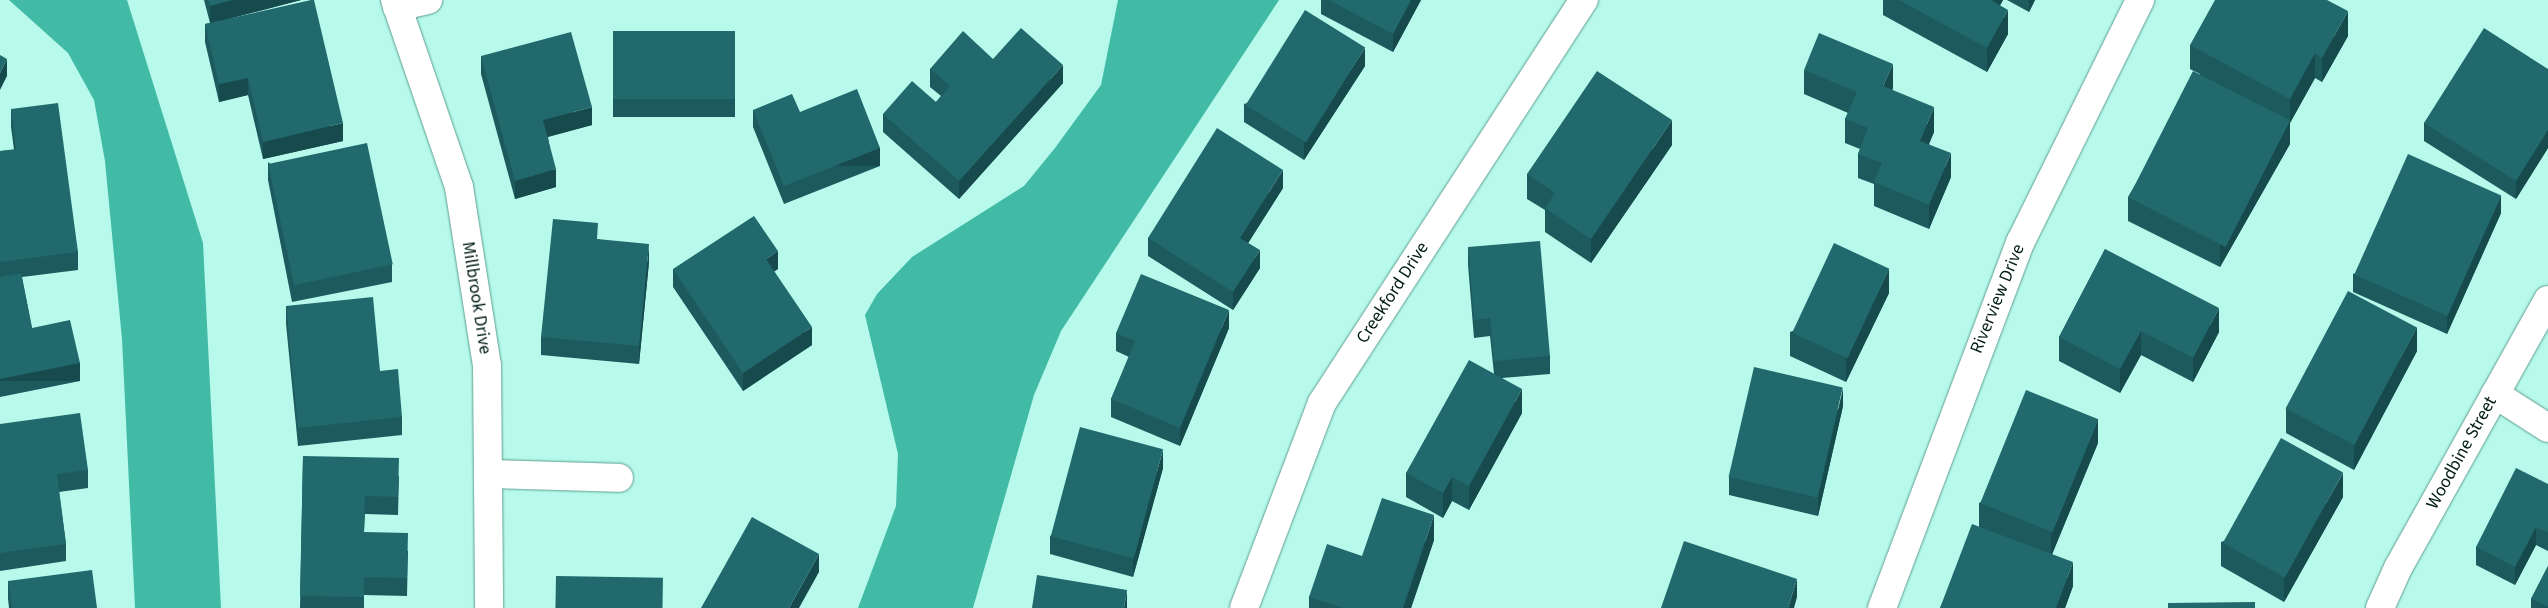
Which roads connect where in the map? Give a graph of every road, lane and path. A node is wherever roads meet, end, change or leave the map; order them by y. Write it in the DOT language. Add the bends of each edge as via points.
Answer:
graph roads {
  1 [pos="428,0"];
  2 [pos="1584,0"];
  3 [pos="2140,0"];
  4 [pos="396,3"];
  5 [pos="2548,300"];
  6 [pos="2495,394"];
  7 [pos="2548,428"];
  8 [pos="488,474"];
  9 [pos="619,478"];
  10 [pos="489,608"];
  11 [pos="1244,608"];
  12 [pos="1882,608"];
  13 [pos="2380,608"];
  1 -- 4 [label="street"];
  2 -- 11 [label="street, Creekford Drive" via="1322,402"];
  3 -- 12 [label="street, Riverview Drive" via="2021,241"];
  4 -- 8 [label="street, Millbrook Drive" via="459,187 487,365"];
  5 -- 6 [label="street, Woodbine Street"];
  6 -- 7 [label="street"];
  6 -- 13 [label="street, Woodbine Street"];
  8 -- 9 [label="street"];
  8 -- 10 [label="street, Millbrook Drive"];
}
